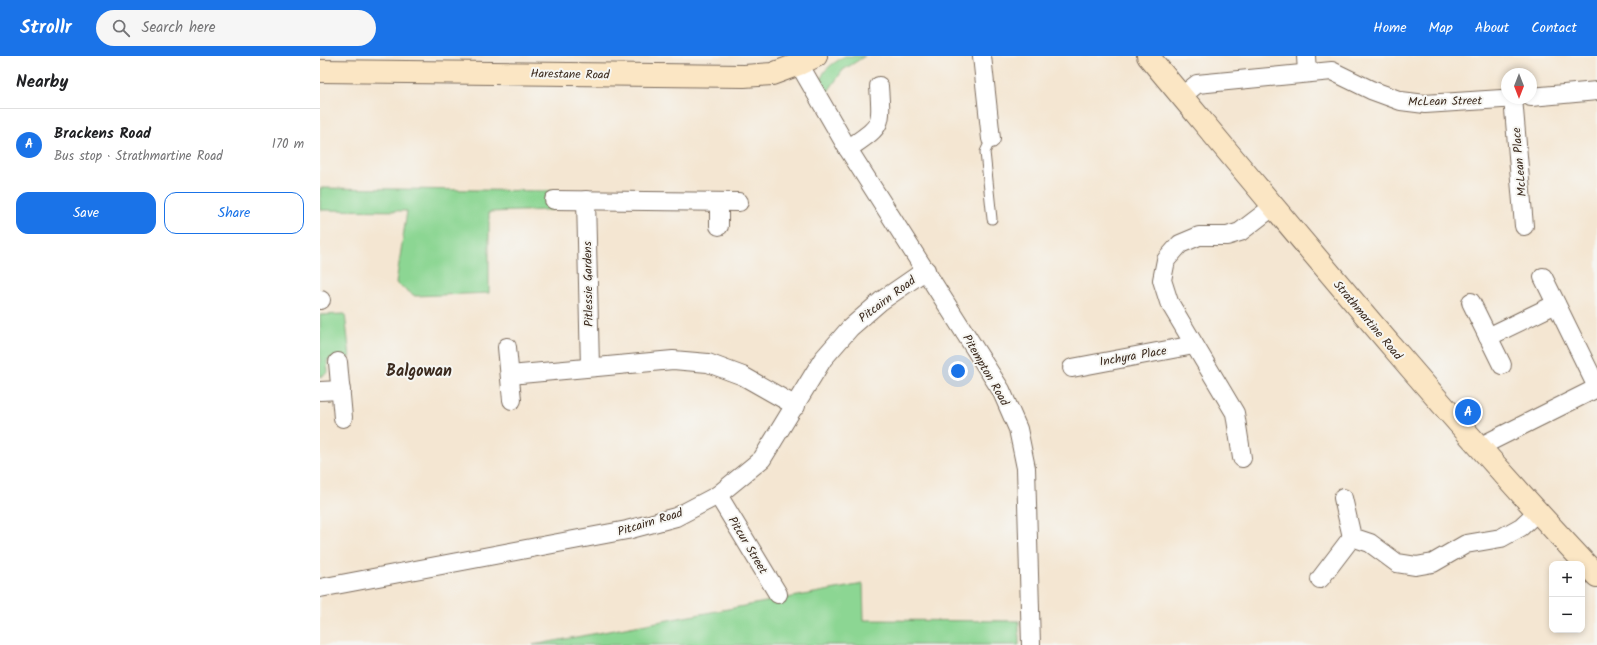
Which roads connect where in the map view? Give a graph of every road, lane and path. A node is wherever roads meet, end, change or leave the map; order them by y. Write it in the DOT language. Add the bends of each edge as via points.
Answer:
graph roads {
  1 [pos="982,56"];
  2 [pos="1148,56"];
  3 [pos="807,60"];
  4 [pos="1306,64"];
  5 [pos="320,71"];
  6 [pos="879,86"];
  7 [pos="1597,91"];
  8 [pos="1182,96"];
  9 [pos="1537,96"];
  10 [pos="1501,99"];
  11 [pos="1514,104"];
  12 [pos="991,139"];
  13 [pos="848,149"];
  14 [pos="554,200"];
  15 [pos="586,200"];
  16 [pos="719,202"];
  17 [pos="739,202"];
  18 [pos="1274,206"];
  19 [pos="992,219"];
  20 [pos="719,226"];
  21 [pos="1524,226"];
  22 [pos="926,270"];
  23 [pos="1543,277"];
  24 [pos="1471,302"];
  25 [pos="1556,304"];
  26 [pos="1488,337"];
  27 [pos="1194,345"];
  28 [pos="507,347"];
  29 [pos="338,362"];
  30 [pos="1502,365"];
  31 [pos="590,367"];
  32 [pos="1072,368"];
  33 [pos="510,375"];
  34 [pos="1597,387"];
  35 [pos="341,390"];
  36 [pos="320,392"];
  37 [pos="512,400"];
  38 [pos="796,406"];
  39 [pos="343,418"];
  40 [pos="1480,447"];
  41 [pos="1242,458"];
  42 [pos="718,495"];
  43 [pos="1343,498"];
  44 [pos="1537,512"];
  45 [pos="1352,537"];
  46 [pos="1597,576"];
  47 [pos="1320,579"];
  48 [pos="320,588"];
  49 [pos="778,594"];
  50 [pos="1031,645"];
  1 -- 12 [label="street"];
  2 -- 8 [label="street, Strathmartine Road"];
  3 -- 5 [label="street, Harestane Road" via="772,74 744,76"];
  3 -- 13 [label="street, Pitempton Road"];
  4 -- 8 [label="street, McLean Street" via="1197,84"];
  4 -- 10 [label="street, McLean Street" via="1332,71 1401,101 1425,104"];
  6 -- 13 [label="street" via="881,119 875,129"];
  7 -- 9 [label="street"];
  8 -- 18 [label="street, Strathmartine Road"];
  11 -- 21 [label="street, McLean Place"];
  12 -- 19 [label="lane" via="985,152"];
  13 -- 22 [label="street, Pitempton Road"];
  14 -- 15 [label="street"];
  15 -- 16 [label="street"];
  15 -- 31 [label="street, Pitlessie Gardens"];
  16 -- 17 [label="street"];
  16 -- 20 [label="street"];
  18 -- 27 [label="street" via="1240,232 1227,236 1199,236 1180,244 1166,260 1162,280 1169,302"];
  18 -- 40 [label="street, Strathmartine Road" via="1383,338"];
  22 -- 38 [label="street, Pitcairn Road" via="850,328 823,359"];
  22 -- 50 [label="street, Pitempton Road" via="1001,390 1018,429 1026,468"];
  23 -- 25 [label="street"];
  24 -- 26 [label="street"];
  25 -- 26 [label="street"];
  25 -- 34 [label="street"];
  26 -- 30 [label="street"];
  27 -- 32 [label="street, Inchyra Place"];
  27 -- 41 [label="street" via="1235,413"];
  28 -- 33 [label="street"];
  29 -- 35 [label="street"];
  31 -- 33 [label="street"];
  31 -- 38 [label="street" via="673,360 708,363 743,376"];
  33 -- 37 [label="street"];
  34 -- 40 [label="street"];
  35 -- 36 [label="street"];
  35 -- 39 [label="street"];
  38 -- 42 [label="street, Pitcairn Road" via="762,459"];
  40 -- 44 [label="street, Strathmartine Road"];
  42 -- 48 [label="street, Pitcairn Road" via="676,517 627,530"];
  42 -- 49 [label="street, Pitcur Street"];
  43 -- 45 [label="street"];
  44 -- 45 [label="street" via="1521,527 1501,538 1466,544 1433,563 1416,566 1397,563 1370,543"];
  44 -- 46 [label="street, Strathmartine Road"];
  45 -- 47 [label="street"];
}
